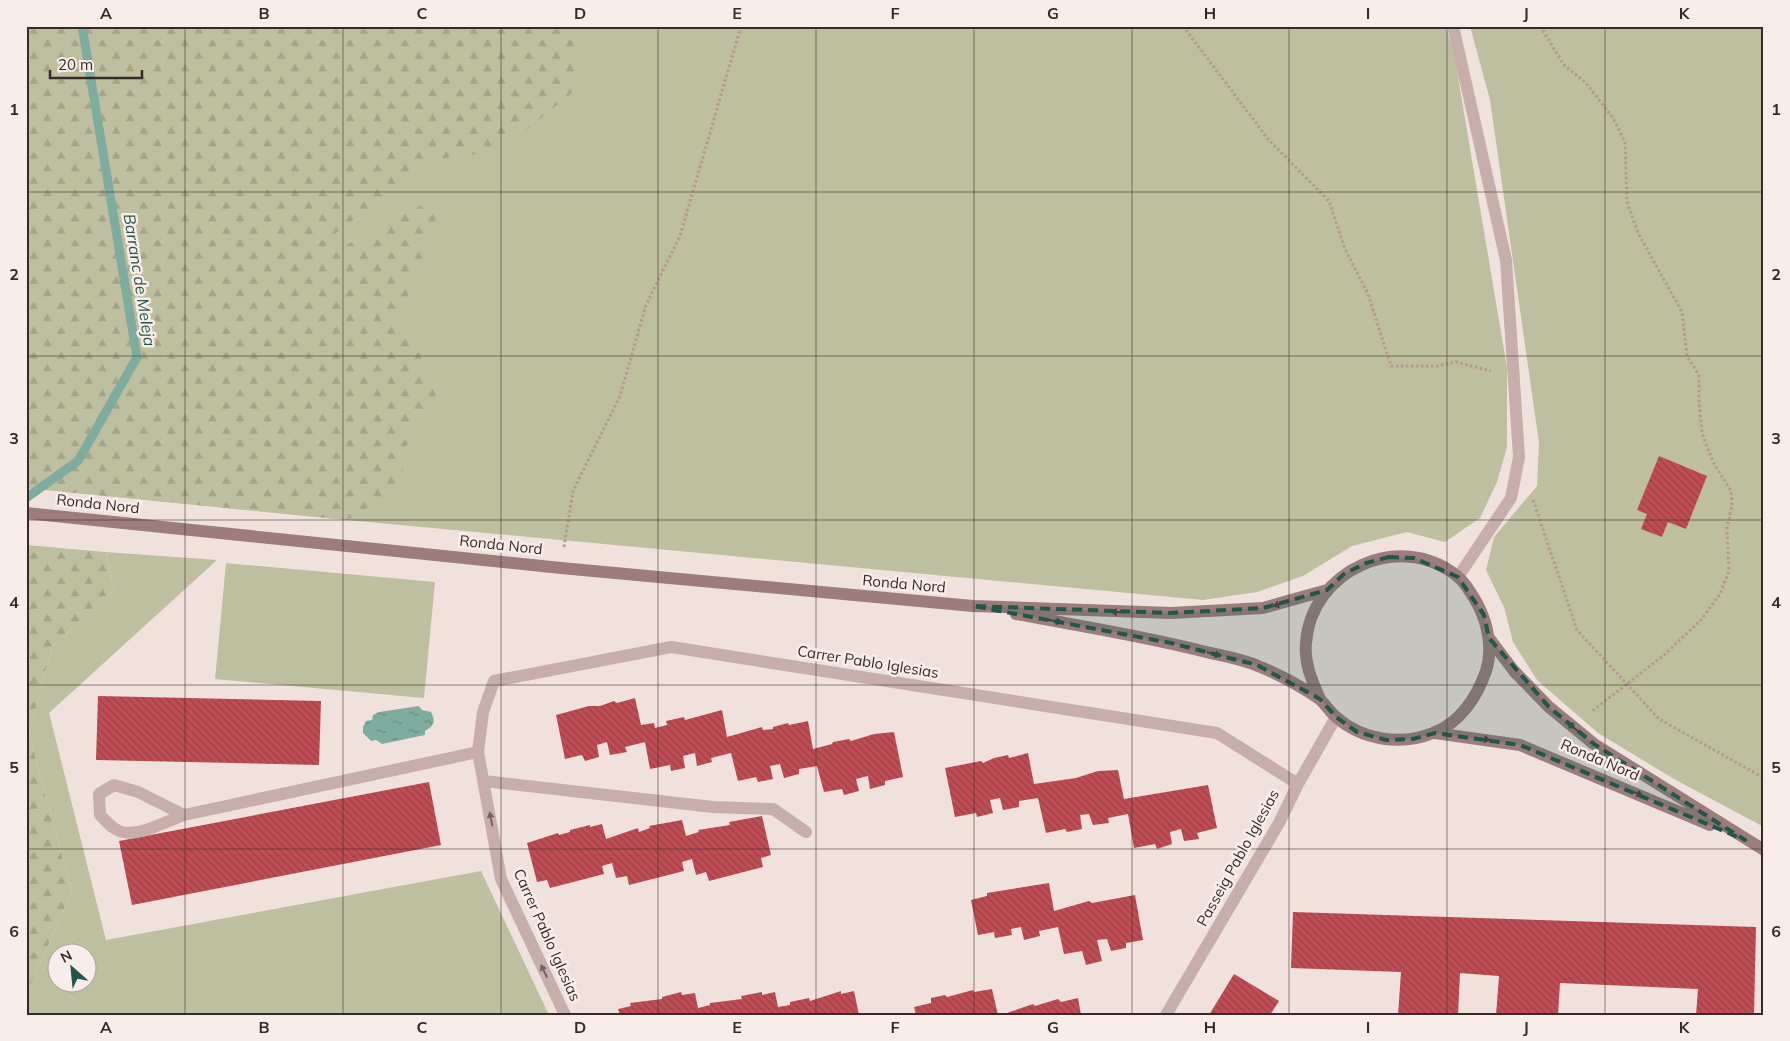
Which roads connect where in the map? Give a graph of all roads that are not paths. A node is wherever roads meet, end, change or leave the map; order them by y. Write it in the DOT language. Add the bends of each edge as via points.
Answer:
graph roads {
  1 [pos="1453,26"];
  2 [pos="26,513"];
  3 [pos="1458,576"];
  4 [pos="1327,590"];
  5 [pos="972,606"];
  6 [pos="1489,638"];
  7 [pos="1320,699"];
  8 [pos="1336,717"];
  9 [pos="1435,733"];
  10 [pos="478,752"];
  11 [pos="484,781"];
  12 [pos="1298,784"];
  13 [pos="184,814"];
  14 [pos="806,832"];
  15 [pos="1745,840"];
  16 [pos="1764,850"];
  17 [pos="565,1015"];
  18 [pos="1166,1015"];
  1 -- 3 [label="street" via="1506,260 1519,457 1511,498"];
  2 -- 5 [label="main road, Ronda Nord"];
  3 -- 4 [label="main road" via="1414,558 1389,557 1366,562 1344,574"];
  3 -- 6 [label="main road" via="1484,615"];
  4 -- 5 [label="main road, Ronda Nord, one-way" via="1263,608 1171,614"];
  4 -- 7 [label="main road" via="1312,615 1306,643 1308,672"];
  5 -- 7 [label="main road, Ronda Nord, one-way" via="1171,643 1257,665"];
  6 -- 9 [label="main road" via="1488,667 1478,694 1459,717"];
  15 -- 6 [label="main road, Ronda Nord, one-way" via="1594,744 1549,707"];
  7 -- 8 [label="main road"];
  8 -- 9 [label="main road" via="1357,732 1386,740 1413,739"];
  8 -- 12 [label="street, Passeig Pablo Iglesias"];
  9 -- 15 [label="main road, Ronda Nord, one-way" via="1520,745"];
  10 -- 11 [label="street, Carrer Pablo Iglesias"];
  10 -- 12 [label="street, Carrer Pablo Iglesias" via="483,712 494,681 671,647 1216,733"];
  10 -- 13 [label="street"];
  11 -- 14 [label="street" via="713,807 773,809"];
  17 -- 11 [label="street, Carrer Pablo Iglesias, one-way" via="501,879"];
  12 -- 18 [label="street, Passeig Pablo Iglesias" via="1279,823"];
  13 -- 13 [label="street" via="141,830 123,832 112,827 100,815 100,794 114,785 138,792"];
  15 -- 16 [label="main road, Ronda Nord"];
}
